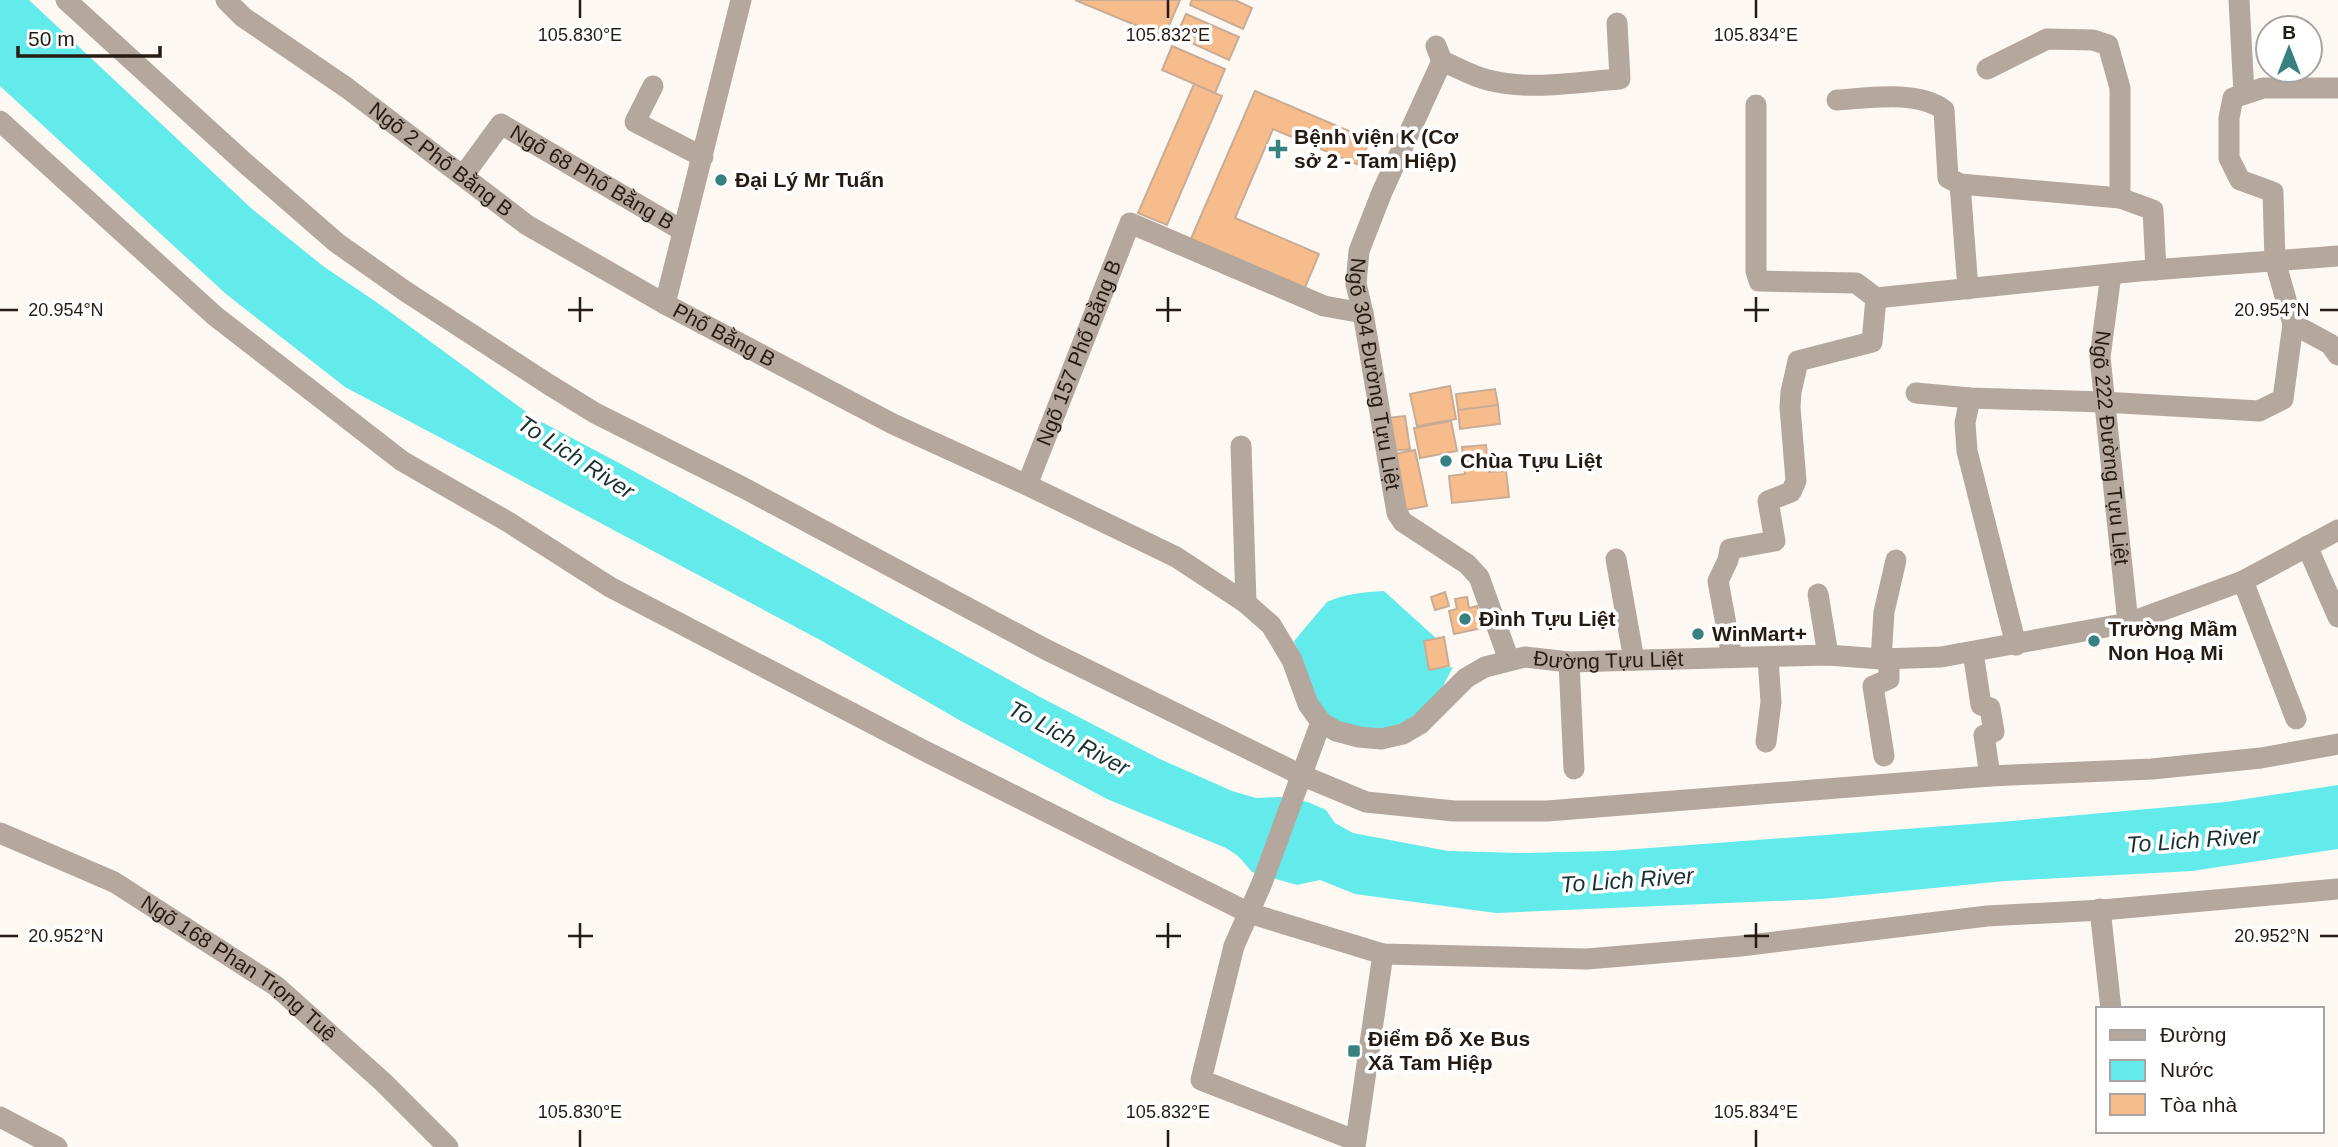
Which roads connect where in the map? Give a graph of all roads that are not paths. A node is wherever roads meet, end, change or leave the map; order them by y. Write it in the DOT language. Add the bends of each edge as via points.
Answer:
graph roads {
  1 [pos="66,0"];
  2 [pos="226,0"];
  3 [pos="741,0"];
  4 [pos="2239,0"];
  5 [pos="1617,23"];
  6 [pos="1987,69"];
  7 [pos="653,86"];
  8 [pos="2338,88"];
  9 [pos="2244,94"];
  10 [pos="1837,100"];
  11 [pos="1756,105"];
  12 [pos="0,121"];
  13 [pos="703,157"];
  14 [pos="463,176"];
  15 [pos="1961,184"];
  16 [pos="2120,198"];
  17 [pos="683,231"];
  18 [pos="2338,256"];
  19 [pos="2275,261"];
  20 [pos="2156,270"];
  21 [pos="2111,274"];
  22 [pos="1968,289"];
  23 [pos="1876,298"];
  24 [pos="665,304"];
  25 [pos="1363,313"];
  26 [pos="2293,324"];
  27 [pos="2338,355"];
  28 [pos="1916,393"];
  29 [pos="1970,398"];
  30 [pos="2103,402"];
  31 [pos="1241,446"];
  32 [pos="1027,485"];
  33 [pos="2338,530"];
  34 [pos="2307,546"];
  35 [pos="1616,559"];
  36 [pos="1896,560"];
  37 [pos="2243,581"];
  38 [pos="1818,594"];
  39 [pos="1246,603"];
  40 [pos="2338,617"];
  41 [pos="2128,623"];
  42 [pos="2016,645"];
  43 [pos="1973,652"];
  44 [pos="1828,655"];
  45 [pos="1732,657"];
  46 [pos="1768,658"];
  47 [pos="1885,659"];
  48 [pos="1509,660"];
  49 [pos="1634,660"];
  50 [pos="1569,662"];
  51 [pos="2296,719"];
  52 [pos="1321,722"];
  53 [pos="1766,742"];
  54 [pos="2338,744"];
  55 [pos="1884,756"];
  56 [pos="1574,769"];
  57 [pos="1301,775"];
  58 [pos="1990,776"];
  59 [pos="0,833"];
  60 [pos="2338,889"];
  61 [pos="2100,909"];
  62 [pos="1249,912"];
  63 [pos="1383,954"];
  64 [pos="2111,1007"];
  65 [pos="0,1116"];
  66 [pos="1355,1144"];
  67 [pos="57,1147"];
  68 [pos="448,1147"];
  1 -- 57 [label="street" via="337,243 548,384 1045,649"];
  2 -- 14 [label="street, Ngõ 2 Phố Bằng B" via="243,17"];
  3 -- 13 [label="street, Phố Bằng B"];
  4 -- 9 [label="street"];
  5 -- 25 [label="street, Ngõ 304 Đường Tựu Liệt" via="1620,79 1511,85 1485,79 1439,53 1360,251 1356,284"];
  6 -- 16 [label="street" via="2047,39 2093,40 2108,45 2120,88"];
  7 -- 13 [label="street" via="635,122"];
  8 -- 9 [label="street" via="2263,88"];
  9 -- 19 [label="street" via="2233,98 2229,158 2240,180 2273,192"];
  10 -- 15 [label="street" via="1891,96 1936,104 1944,110 1948,178"];
  11 -- 23 [label="street" via="1759,281 1856,283"];
  12 -- 62 [label="street" via="215,316 402,461 610,587"];
  13 -- 17 [label="street, Phố Bằng B"];
  14 -- 17 [label="street, Ngõ 68 Phố Bằng B" via="501,124"];
  14 -- 24 [label="street, Ngõ 2 Phố Bằng B" via="527,225"];
  15 -- 16 [label="street"];
  15 -- 22 [label="street"];
  16 -- 20 [label="street" via="2153,210"];
  17 -- 24 [label="street, Phố Bằng B"];
  18 -- 19 [label="street"];
  19 -- 20 [label="street"];
  19 -- 26 [label="street"];
  20 -- 21 [label="street"];
  21 -- 22 [label="street"];
  21 -- 30 [label="street, Ngõ 222 Đường Tựu Liệt" via="2100,357"];
  22 -- 23 [label="street"];
  23 -- 45 [label="street" via="1872,342 1798,361 1790,407 1796,481 1791,492 1768,501 1775,541 1730,549 1718,581"];
  24 -- 32 [label="street, Phố Bằng B" via="893,424"];
  25 -- 32 [label="street, Ngõ 157 Phố Bằng B" via="1324,306 1130,223"];
  25 -- 48 [label="street, Ngõ 304 Đường Tựu Liệt" via="1397,513 1479,577"];
  26 -- 27 [label="street" via="2330,344"];
  26 -- 30 [label="street" via="2283,399 2259,411"];
  28 -- 29 [label="street"];
  29 -- 30 [label="street"];
  29 -- 42 [label="street" via="1965,423 1967,452"];
  30 -- 41 [label="street, Ngõ 222 Đường Tựu Liệt"];
  31 -- 39 [label="street"];
  32 -- 39 [label="street" via="1176,557"];
  33 -- 34 [label="street, Đường Tựu Liệt"];
  34 -- 37 [label="street, Đường Tựu Liệt"];
  34 -- 40 [label="street"];
  35 -- 49 [label="street"];
  36 -- 47 [label="street" via="1884,612"];
  37 -- 41 [label="street, Đường Tựu Liệt"];
  37 -- 51 [label="street"];
  38 -- 44 [label="street"];
  39 -- 52 [label="street" via="1271,625"];
  41 -- 42 [label="street, Đường Tựu Liệt"];
  42 -- 43 [label="street, Đường Tựu Liệt"];
  43 -- 47 [label="street, Đường Tựu Liệt"];
  43 -- 58 [label="street" via="1981,705 1990,708 1994,732 1984,735"];
  44 -- 46 [label="street, Đường Tựu Liệt"];
  44 -- 47 [label="street, Đường Tựu Liệt"];
  45 -- 46 [label="street, Đường Tựu Liệt"];
  45 -- 49 [label="street, Đường Tựu Liệt"];
  46 -- 53 [label="street" via="1771,702"];
  47 -- 55 [label="street" via="1889,679 1872,686"];
  48 -- 50 [label="street, Đường Tựu Liệt" via="1525,657"];
  48 -- 52 [label="street, Đường Tựu Liệt" via="1466,678 1420,724 1403,734 1359,737"];
  49 -- 50 [label="street, Đường Tựu Liệt"];
  50 -- 56 [label="street"];
  52 -- 57 [label="street"];
  54 -- 58 [label="street" via="2165,768"];
  57 -- 58 [label="street" via="1366,802 1454,811 1561,810"];
  57 -- 62 [label="street"];
  59 -- 68 [label="street, Ngõ 168 Phan Trọng Tuệ" via="114,881 275,986"];
  60 -- 61 [label="street"];
  61 -- 63 [label="street" via="1987,916 1741,946 1587,959"];
  61 -- 64 [label="street"];
  62 -- 63 [label="street"];
  62 -- 66 [label="street" via="1234,946 1201,1080"];
  63 -- 66 [label="street"];
  65 -- 67 [label="street"];
}
